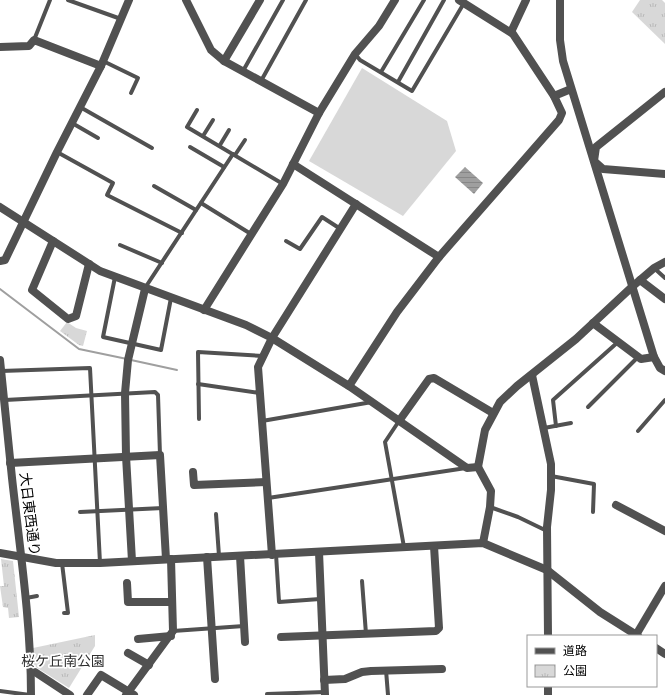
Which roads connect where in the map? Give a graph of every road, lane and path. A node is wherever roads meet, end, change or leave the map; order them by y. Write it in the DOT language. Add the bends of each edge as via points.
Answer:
graph roads {
  1 [pos="50,0"];
  2 [pos="68,0"];
  3 [pos="129,0"];
  4 [pos="186,0"];
  5 [pos="260,0"];
  6 [pos="283,0"];
  7 [pos="306,0"];
  8 [pos="395,0"];
  9 [pos="424,0"];
  10 [pos="444,0"];
  11 [pos="526,0"];
  12 [pos="560,0"];
  13 [pos="462,2"];
  14 [pos="121,19"];
  15 [pos="511,32"];
  16 [pos="34,40"];
  17 [pos="0,47"];
  18 [pos="355,54"];
  19 [pos="224,61"];
  20 [pos="102,64"];
  21 [pos="243,71"];
  22 [pos="381,72"];
  23 [pos="261,81"];
  24 [pos="398,82"];
  25 [pos="571,89"];
  26 [pos="665,92"];
  27 [pos="131,93"];
  28 [pos="554,96"];
  29 [pos="80,107"];
  30 [pos="197,110"];
  31 [pos="319,113"];
  32 [pos="213,120"];
  33 [pos="72,123"];
  34 [pos="229,130"];
  35 [pos="203,136"];
  36 [pos="98,138"];
  37 [pos="245,140"];
  38 [pos="220,145"];
  39 [pos="190,147"];
  40 [pos="152,148"];
  41 [pos="57,152"];
  42 [pos="234,154"];
  43 [pos="594,161"];
  44 [pos="293,164"];
  45 [pos="224,167"];
  46 [pos="665,174"];
  47 [pos="283,184"];
  48 [pos="154,186"];
  49 [pos="201,203"];
  50 [pos="356,204"];
  51 [pos="0,207"];
  52 [pos="196,210"];
  53 [pos="24,222"];
  54 [pos="339,228"];
  55 [pos="182,233"];
  56 [pos="251,234"];
  57 [pos="52,241"];
  58 [pos="286,241"];
  59 [pos="120,245"];
  60 [pos="439,257"];
  61 [pos="0,262"];
  62 [pos="665,262"];
  63 [pos="162,263"];
  64 [pos="89,264"];
  65 [pos="654,268"];
  66 [pos="115,277"];
  67 [pos="665,278"];
  68 [pos="636,283"];
  69 [pos="145,289"];
  70 [pos="171,298"];
  71 [pos="665,299"];
  72 [pos="204,310"];
  73 [pos="593,323"];
  74 [pos="272,338"];
  75 [pos="618,342"];
  76 [pos="132,343"];
  77 [pos="263,356"];
  78 [pos="638,356"];
  79 [pos="654,357"];
  80 [pos="0,364"];
  81 [pos="665,371"];
  82 [pos="532,375"];
  83 [pos="198,384"];
  84 [pos="349,386"];
  85 [pos="126,393"];
  86 [pos="260,393"];
  87 [pos="93,395"];
  88 [pos="2,400"];
  89 [pos="665,400"];
  90 [pos="372,402"];
  91 [pos="588,407"];
  92 [pos="493,413"];
  93 [pos="199,419"];
  94 [pos="262,421"];
  95 [pos="399,421"];
  96 [pos="571,423"];
  97 [pos="556,426"];
  98 [pos="543,428"];
  99 [pos="638,431"];
  100 [pos="160,455"];
  101 [pos="126,456"];
  102 [pos="94,458"];
  103 [pos="10,463"];
  104 [pos="478,467"];
  105 [pos="467,468"];
  106 [pos="193,472"];
  107 [pos="551,476"];
  108 [pos="391,479"];
  109 [pos="266,482"];
  110 [pos="267,498"];
  111 [pos="616,505"];
  112 [pos="490,507"];
  113 [pos="163,508"];
  114 [pos="128,510"];
  115 [pos="80,512"];
  116 [pos="96,512"];
  117 [pos="593,512"];
  118 [pos="216,514"];
  119 [pos="547,531"];
  120 [pos="665,531"];
  121 [pos="483,543"];
  122 [pos="434,546"];
  123 [pos="404,547"];
  124 [pos="319,552"];
  125 [pos="0,553"];
  126 [pos="274,555"];
  127 [pos="219,556"];
  128 [pos="240,556"];
  129 [pos="22,557"];
  130 [pos="207,557"];
  131 [pos="169,559"];
  132 [pos="132,561"];
  133 [pos="62,563"];
  134 [pos="100,563"];
  135 [pos="547,570"];
  136 [pos="362,581"];
  137 [pos="127,583"];
  138 [pos="665,586"];
  139 [pos="37,596"];
  140 [pos="663,596"];
  141 [pos="26,598"];
  142 [pos="320,599"];
  143 [pos="172,602"];
  144 [pos="64,613"];
  145 [pos="244,626"];
  146 [pos="212,628"];
  147 [pos="172,634"];
  148 [pos="366,634"];
  149 [pos="548,635"];
  150 [pos="637,635"];
  151 [pos="322,636"];
  152 [pos="281,637"];
  153 [pos="138,639"];
  154 [pos="245,642"];
  155 [pos="128,653"];
  156 [pos="149,665"];
  157 [pos="442,669"];
  158 [pos="386,670"];
  159 [pos="31,672"];
  160 [pos="215,679"];
  161 [pos="324,680"];
  162 [pos="0,691"];
  163 [pos="130,694"];
  164 [pos="267,694"];
  165 [pos="325,694"];
  166 [pos="31,695"];
  167 [pos="70,695"];
  168 [pos="87,695"];
  169 [pos="388,695"];
  1 -- 16 [label="lane"];
  2 -- 14 [label="lane"];
  3 -- 14 [label="street"];
  4 -- 19 [label="street" via="211,50"];
  5 -- 19 [label="street"];
  6 -- 21 [label="lane"];
  7 -- 23 [label="lane"];
  8 -- 18 [label="street" via="379,26"];
  9 -- 22 [label="lane"];
  10 -- 24 [label="lane"];
  11 -- 15 [label="street"];
  12 -- 25 [label="street" via="560,40"];
  13 -- 15 [label="street"];
  13 -- 24 [label="lane" via="412,91"];
  14 -- 20 [label="street"];
  15 -- 28 [label="street"];
  16 -- 17 [label="street" via="29,46"];
  16 -- 20 [label="street"];
  18 -- 22 [label="lane" via="360,60"];
  18 -- 31 [label="street"];
  19 -- 21 [label="street"];
  20 -- 27 [label="lane" via="138,78"];
  20 -- 29 [label="street"];
  21 -- 23 [label="street"];
  22 -- 24 [label="lane"];
  23 -- 31 [label="street"];
  25 -- 28 [label="street"];
  25 -- 43 [label="street"];
  26 -- 43 [label="street" via="596,146"];
  28 -- 60 [label="street" via="561,108 559,120"];
  29 -- 33 [label="street"];
  29 -- 40 [label="lane"];
  30 -- 35 [label="lane" via="187,127"];
  31 -- 44 [label="street"];
  32 -- 35 [label="lane"];
  33 -- 36 [label="lane"];
  33 -- 41 [label="street"];
  34 -- 38 [label="lane"];
  35 -- 38 [label="lane"];
  37 -- 42 [label="lane"];
  38 -- 42 [label="lane"];
  39 -- 45 [label="lane"];
  41 -- 53 [label="street"];
  41 -- 55 [label="lane" via="113,183 107,195"];
  42 -- 45 [label="lane"];
  42 -- 47 [label="lane"];
  43 -- 46 [label="street" via="603,169"];
  43 -- 68 [label="street"];
  44 -- 47 [label="street"];
  44 -- 50 [label="street"];
  45 -- 49 [label="lane"];
  47 -- 56 [label="street"];
  48 -- 52 [label="lane"];
  49 -- 52 [label="lane"];
  49 -- 56 [label="lane"];
  50 -- 54 [label="street"];
  50 -- 60 [label="street"];
  51 -- 53 [label="street"];
  52 -- 55 [label="lane"];
  53 -- 57 [label="street"];
  53 -- 61 [label="street" via="5,260"];
  54 -- 58 [label="lane" via="322,217 300,249"];
  54 -- 74 [label="street"];
  55 -- 63 [label="lane"];
  56 -- 72 [label="street"];
  57 -- 64 [label="street"];
  57 -- 64 [label="street" via="32,290 68,319 76,316"];
  59 -- 63 [label="lane"];
  60 -- 84 [label="street" via="397,312"];
  62 -- 65 [label="street"];
  63 -- 69 [label="lane"];
  64 -- 66 [label="street"];
  65 -- 67 [label="lane"];
  65 -- 68 [label="street"];
  66 -- 69 [label="street"];
  66 -- 76 [label="lane" via="103,337"];
  68 -- 71 [label="street"];
  68 -- 73 [label="street"];
  68 -- 79 [label="street"];
  69 -- 70 [label="street"];
  69 -- 76 [label="street"];
  70 -- 72 [label="street"];
  70 -- 76 [label="lane" via="161,350"];
  72 -- 74 [label="street" via="246,325"];
  73 -- 75 [label="street"];
  73 -- 82 [label="street"];
  74 -- 77 [label="street"];
  74 -- 84 [label="street"];
  75 -- 78 [label="street"];
  75 -- 97 [label="lane" via="553,400"];
  76 -- 85 [label="street"];
  77 -- 83 [label="lane" via="198,352"];
  77 -- 86 [label="street" via="258,367"];
  78 -- 79 [label="street" via="641,359"];
  78 -- 91 [label="lane"];
  79 -- 81 [label="street" via="660,368"];
  80 -- 87 [label="lane" via="90,368"];
  80 -- 88 [label="street, 大日東西通り"];
  82 -- 92 [label="street" via="507,395"];
  82 -- 98 [label="street"];
  83 -- 86 [label="lane"];
  83 -- 93 [label="lane"];
  84 -- 90 [label="street"];
  85 -- 87 [label="lane"];
  85 -- 100 [label="lane" via="155,392 158,395"];
  85 -- 101 [label="street"];
  86 -- 94 [label="street"];
  87 -- 88 [label="lane"];
  87 -- 102 [label="lane"];
  88 -- 103 [label="street, 大日東西通り"];
  89 -- 99 [label="lane"];
  90 -- 94 [label="lane"];
  90 -- 95 [label="street"];
  92 -- 95 [label="street" via="434,378 429,379"];
  92 -- 104 [label="street" via="482,442"];
  94 -- 109 [label="street"];
  95 -- 105 [label="street"];
  95 -- 108 [label="lane" via="385,442"];
  96 -- 97 [label="lane"];
  97 -- 98 [label="lane"];
  98 -- 107 [label="street"];
  100 -- 101 [label="street"];
  100 -- 113 [label="street"];
  101 -- 102 [label="street"];
  101 -- 114 [label="street"];
  102 -- 103 [label="street"];
  102 -- 116 [label="lane"];
  103 -- 129 [label="street, 大日東西通り"];
  104 -- 105 [label="street"];
  104 -- 112 [label="street" via="491,491"];
  105 -- 108 [label="lane"];
  106 -- 109 [label="street" via="194,485"];
  107 -- 117 [label="lane" via="594,484"];
  107 -- 119 [label="street"];
  108 -- 110 [label="lane"];
  108 -- 123 [label="lane"];
  109 -- 110 [label="street"];
  110 -- 126 [label="street"];
  111 -- 120 [label="street"];
  112 -- 119 [label="lane"];
  112 -- 121 [label="street"];
  113 -- 114 [label="lane"];
  113 -- 131 [label="street"];
  114 -- 116 [label="lane"];
  114 -- 132 [label="street"];
  115 -- 116 [label="lane"];
  116 -- 134 [label="lane"];
  118 -- 127 [label="lane"];
  119 -- 135 [label="street"];
  121 -- 122 [label="street"];
  121 -- 135 [label="street"];
  122 -- 123 [label="street"];
  122 -- 148 [label="street" via="439,628 436,632"];
  123 -- 124 [label="street"];
  124 -- 126 [label="street"];
  124 -- 142 [label="street"];
  125 -- 129 [label="street"];
  126 -- 128 [label="street"];
  126 -- 142 [label="lane" via="279,602"];
  127 -- 128 [label="street"];
  127 -- 130 [label="street"];
  128 -- 145 [label="street"];
  129 -- 133 [label="street"];
  129 -- 141 [label="street, 大日東西通り"];
  130 -- 131 [label="street"];
  130 -- 146 [label="street"];
  131 -- 132 [label="street"];
  131 -- 143 [label="street"];
  132 -- 134 [label="street"];
  133 -- 134 [label="street"];
  133 -- 144 [label="lane" via="68,613"];
  135 -- 149 [label="street"];
  135 -- 150 [label="street" via="600,612"];
  136 -- 148 [label="lane"];
  137 -- 143 [label="street" via="128,602"];
  138 -- 140 [label="street"];
  139 -- 141 [label="lane"];
  140 -- 150 [label="street"];
  141 -- 159 [label="street, 大日東西通り"];
  142 -- 151 [label="street"];
  143 -- 147 [label="street"];
  145 -- 146 [label="lane"];
  145 -- 154 [label="street"];
  146 -- 147 [label="lane"];
  146 -- 160 [label="street"];
  147 -- 153 [label="street"];
  147 -- 156 [label="street"];
  148 -- 151 [label="street"];
  151 -- 152 [label="street"];
  151 -- 161 [label="street"];
  155 -- 156 [label="street"];
  156 -- 163 [label="street"];
  157 -- 158 [label="street"];
  158 -- 161 [label="street" via="362,672 345,679"];
  158 -- 169 [label="lane"];
  159 -- 166 [label="street, 大日東西通り"];
  159 -- 167 [label="street" via="35,672"];
  161 -- 165 [label="street"];
  162 -- 166 [label="lane"];
  163 -- 168 [label="street" via="101,675"];
  164 -- 165 [label="lane"];
}
